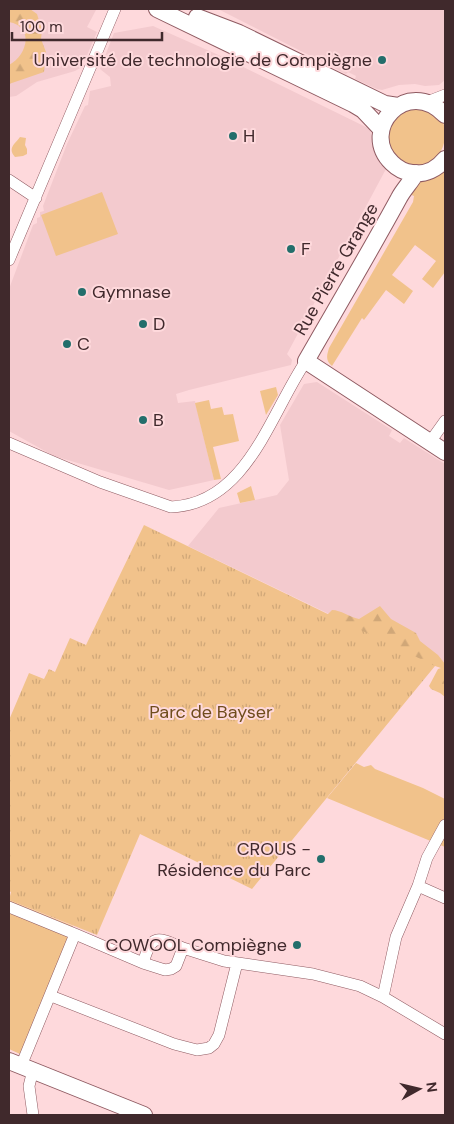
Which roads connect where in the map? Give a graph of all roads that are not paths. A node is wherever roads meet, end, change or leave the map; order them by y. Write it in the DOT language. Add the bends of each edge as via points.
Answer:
graph roads {
  1 [pos="115,9"];
  2 [pos="157,9"];
  3 [pos="180,9"];
  4 [pos="445,95"];
  5 [pos="427,102"];
  6 [pos="398,106"];
  7 [pos="445,115"];
  8 [pos="381,129"];
  9 [pos="444,162"];
  10 [pos="396,167"];
  11 [pos="416,173"];
  12 [pos="9,180"];
  13 [pos="400,196"];
  14 [pos="36,198"];
  15 [pos="9,260"];
  16 [pos="306,361"];
  17 [pos="445,421"];
  18 [pos="430,442"];
  19 [pos="9,443"];
  20 [pos="445,452"];
  21 [pos="445,825"];
  22 [pos="418,886"];
  23 [pos="445,898"];
  24 [pos="9,907"];
  25 [pos="75,934"];
  26 [pos="184,948"];
  27 [pos="143,963"];
  28 [pos="237,963"];
  29 [pos="51,996"];
  30 [pos="383,997"];
  31 [pos="445,1034"];
  32 [pos="21,1066"];
  33 [pos="33,1115"];
  34 [pos="144,1115"];
  1 -- 14 [label="street"];
  2 -- 8 [label="main road" via="353,104"];
  3 -- 6 [label="main road" via="239,33 385,104"];
  4 -- 5 [label="street"];
  5 -- 6 [label="main road" via="417,100"];
  5 -- 7 [label="main road"];
  6 -- 8 [label="main road" via="384,120"];
  8 -- 10 [label="main road" via="383,150"];
  9 -- 11 [label="main road" via="434,169"];
  10 -- 11 [label="main road"];
  10 -- 13 [label="main road, Rue Pierre Grange"];
  11 -- 13 [label="main road, Rue Pierre Grange"];
  12 -- 14 [label="street"];
  13 -- 16 [label="main road, Rue Pierre Grange"];
  14 -- 15 [label="street"];
  16 -- 18 [label="main road"];
  16 -- 19 [label="street" via="240,472 214,494 188,505 171,507 100,482"];
  17 -- 18 [label="street"];
  18 -- 20 [label="main road"];
  21 -- 22 [label="street" via="427,858"];
  22 -- 23 [label="street"];
  22 -- 30 [label="street" via="396,937"];
  24 -- 25 [label="street"];
  25 -- 27 [label="street"];
  25 -- 29 [label="street"];
  26 -- 27 [label="street" via="176,966 171,969"];
  26 -- 27 [label="street" via="162,939 153,941 148,945"];
  26 -- 28 [label="street"];
  28 -- 29 [label="street" via="219,1035 209,1048 197,1050 174,1044"];
  28 -- 30 [label="street" via="313,974 360,986"];
  29 -- 32 [label="street"];
  30 -- 31 [label="street"];
  32 -- 33 [label="street" via="29,1086"];
  32 -- 34 [label="main road"];
}
